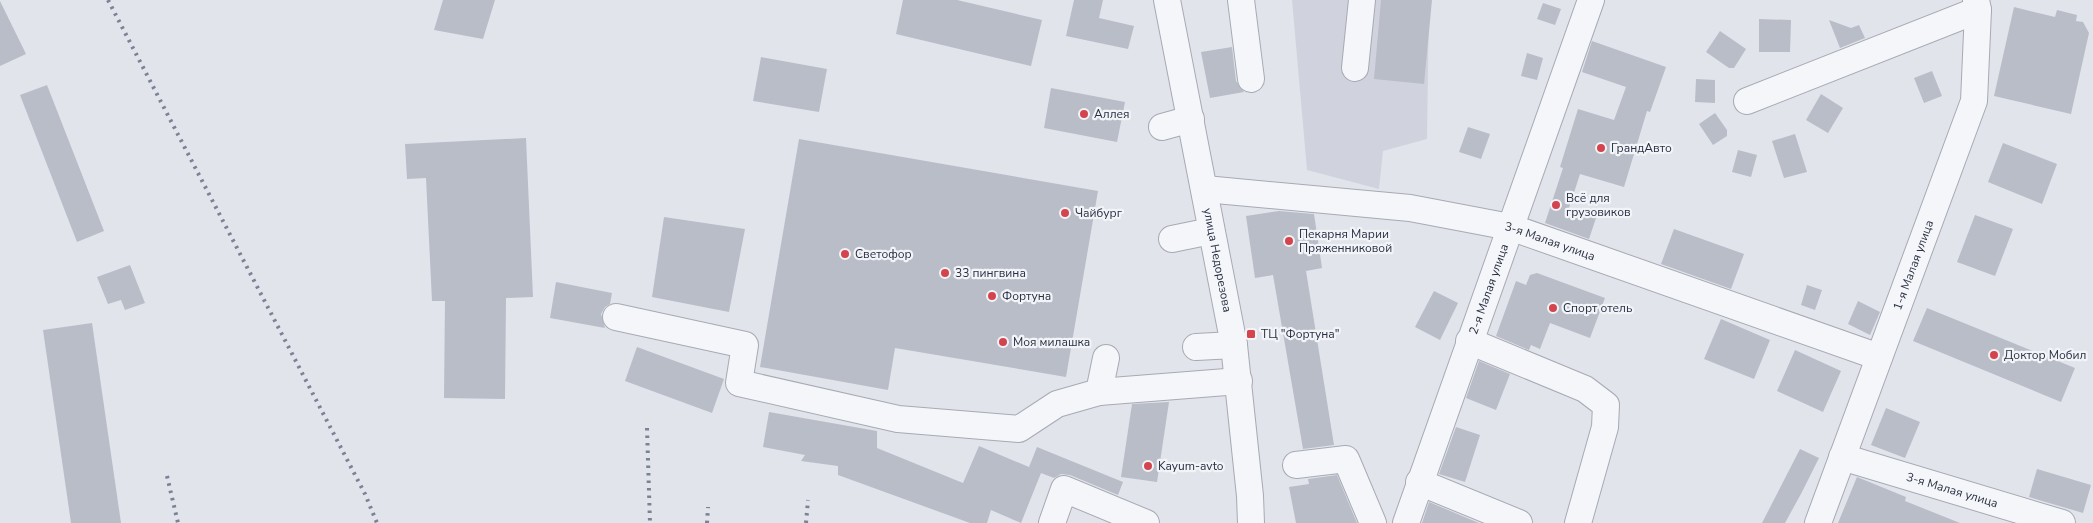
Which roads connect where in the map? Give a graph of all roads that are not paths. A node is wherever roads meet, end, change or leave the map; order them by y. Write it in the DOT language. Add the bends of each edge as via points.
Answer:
graph roads {
  1 [pos="1167,0"];
  2 [pos="1241,0"];
  3 [pos="1362,0"];
  4 [pos="1591,0"];
  5 [pos="1977,5"];
  6 [pos="1355,68"];
  7 [pos="1251,79"];
  8 [pos="1748,101"];
  9 [pos="1191,119"];
  10 [pos="1162,127"];
  11 [pos="1205,189"];
  12 [pos="1510,227"];
  13 [pos="1211,231"];
  14 [pos="1172,239"];
  15 [pos="616,317"];
  16 [pos="1469,341"];
  17 [pos="1234,345"];
  18 [pos="1196,347"];
  19 [pos="1106,358"];
  20 [pos="1879,358"];
  21 [pos="1239,381"];
  22 [pos="1099,392"];
  23 [pos="1842,457"];
  24 [pos="1296,465"];
  25 [pos="1419,482"];
  26 [pos="1052,523"];
  27 [pos="1146,523"];
  28 [pos="1251,523"];
  29 [pos="1373,523"];
  30 [pos="1406,523"];
  31 [pos="1519,523"];
  32 [pos="1578,523"];
  33 [pos="1818,523"];
  34 [pos="2062,523"];
  1 -- 9 [label="street, улица Недорезова"];
  2 -- 7 [label="street"];
  3 -- 6 [label="street"];
  4 -- 12 [label="street, 2-я Малая улица"];
  5 -- 8 [label="street"];
  5 -- 20 [label="street, 1-я Малая улица" via="1974,100"];
  9 -- 10 [label="street"];
  9 -- 11 [label="street, улица Недорезова"];
  11 -- 12 [label="street, 3-я Малая улица" via="1410,208"];
  11 -- 13 [label="street, улица Недорезова"];
  12 -- 16 [label="street, 2-я Малая улица"];
  12 -- 20 [label="street, 3-я Малая улица"];
  13 -- 14 [label="street"];
  13 -- 17 [label="street, улица Недорезова"];
  15 -- 22 [label="street" via="745,345 739,383 898,419 1019,429 1057,404"];
  16 -- 25 [label="street, 2-я Малая улица"];
  16 -- 32 [label="street" via="1584,389 1606,405 1605,427"];
  17 -- 18 [label="street"];
  17 -- 21 [label="street, улица Недорезова"];
  19 -- 22 [label="street"];
  20 -- 23 [label="street, 1-я Малая улица"];
  21 -- 22 [label="street"];
  21 -- 28 [label="street, улица Недорезова"];
  23 -- 33 [label="street, 1-я Малая улица"];
  23 -- 34 [label="street, 3-я Малая улица"];
  24 -- 29 [label="street" via="1346,459"];
  25 -- 30 [label="street, 2-я Малая улица"];
  25 -- 31 [label="street"];
  26 -- 27 [label="street" via="1064,489"];
}
